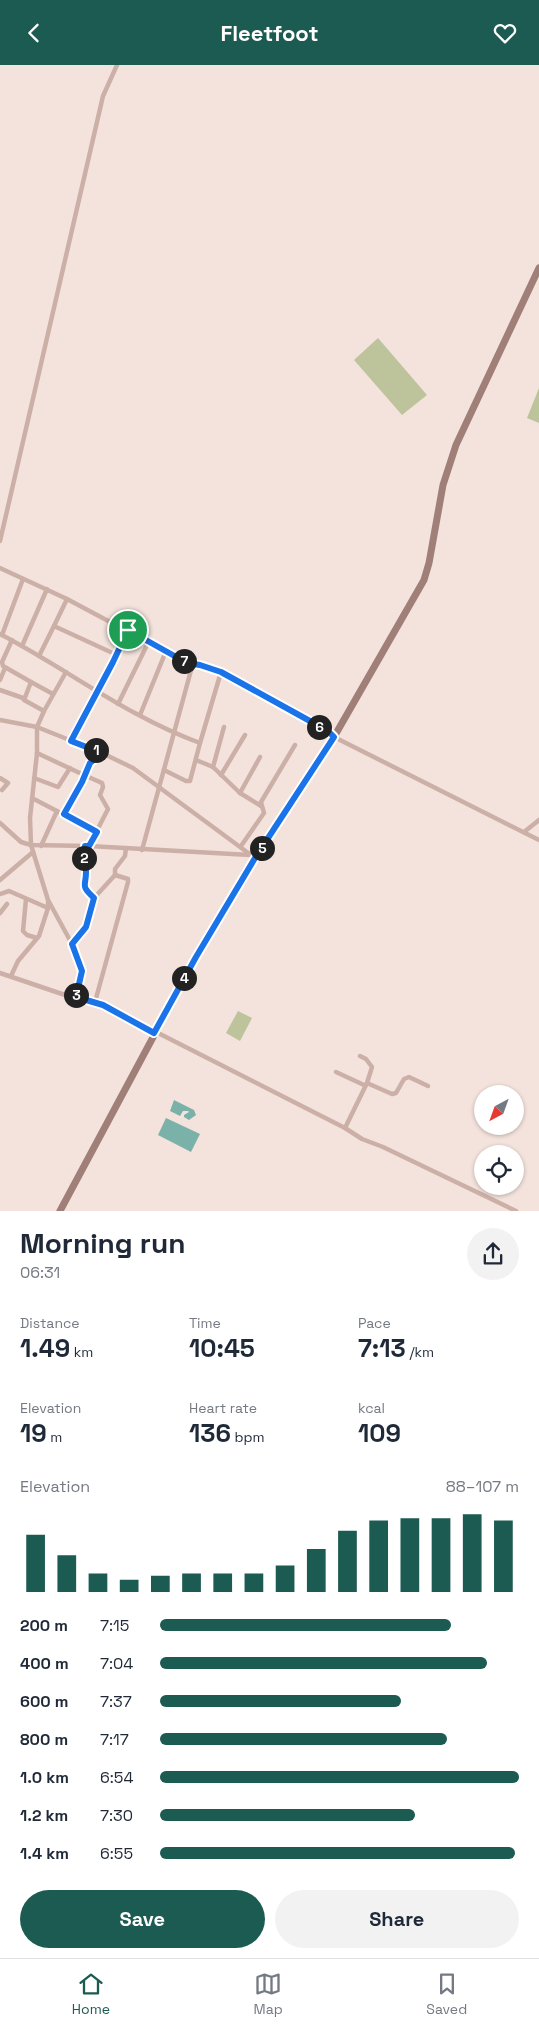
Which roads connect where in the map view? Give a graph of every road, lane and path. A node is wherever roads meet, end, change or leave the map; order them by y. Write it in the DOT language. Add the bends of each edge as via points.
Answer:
graph roads {
  1 [pos="117,65"];
  2 [pos="539,268"];
  3 [pos="0,541"];
  4 [pos="0,568"];
  5 [pos="24,579"];
  6 [pos="47,589"];
  7 [pos="67,599"];
  8 [pos="54,626"];
  9 [pos="128,630"];
  10 [pos="1,635"];
  11 [pos="12,640"];
  12 [pos="148,641"];
  13 [pos="22,646"];
  14 [pos="166,651"];
  15 [pos="117,655"];
  16 [pos="39,656"];
  17 [pos="193,663"];
  18 [pos="4,668"];
  19 [pos="66,672"];
  20 [pos="221,672"];
  21 [pos="1,677"];
  22 [pos="31,682"];
  23 [pos="0,690"];
  24 [pos="98,691"];
  25 [pos="53,694"];
  26 [pos="23,698"];
  27 [pos="118,704"];
  28 [pos="44,711"];
  29 [pos="140,715"];
  30 [pos="0,720"];
  31 [pos="37,727"];
  32 [pos="224,727"];
  33 [pos="175,734"];
  34 [pos="245,735"];
  35 [pos="334,737"];
  36 [pos="71,741"];
  37 [pos="200,743"];
  38 [pos="295,745"];
  39 [pos="37,753"];
  40 [pos="102,753"];
  41 [pos="260,757"];
  42 [pos="196,760"];
  43 [pos="213,767"];
  44 [pos="70,768"];
  45 [pos="164,770"];
  46 [pos="84,775"];
  47 [pos="221,775"];
  48 [pos="0,777"];
  49 [pos="34,778"];
  50 [pos="160,787"];
  51 [pos="2,790"];
  52 [pos="240,793"];
  53 [pos="32,798"];
  54 [pos="261,806"];
  55 [pos="57,811"];
  56 [pos="64,814"];
  57 [pos="539,820"];
  58 [pos="0,823"];
  59 [pos="97,832"];
  60 [pos="524,832"];
  61 [pos="539,840"];
  62 [pos="31,845"];
  63 [pos="41,845"];
  64 [pos="87,846"];
  65 [pos="241,846"];
  66 [pos="126,848"];
  67 [pos="142,850"];
  68 [pos="33,852"];
  69 [pos="253,857"];
  70 [pos="115,875"];
  71 [pos="0,880"];
  72 [pos="0,894"];
  73 [pos="94,898"];
  74 [pos="26,899"];
  75 [pos="48,900"];
  76 [pos="7,904"];
  77 [pos="48,908"];
  78 [pos="0,913"];
  79 [pos="38,938"];
  80 [pos="72,944"];
  81 [pos="0,973"];
  82 [pos="11,976"];
  83 [pos="76,997"];
  84 [pos="95,1002"];
  85 [pos="154,1033"];
  86 [pos="360,1056"];
  87 [pos="336,1072"];
  88 [pos="366,1084"];
  89 [pos="428,1086"];
  90 [pos="346,1129"];
  91 [pos="60,1211"];
  92 [pos="516,1211"];
  1 -- 3 [label="street" via="103,96"];
  2 -- 35 [label="street" via="456,445 443,485 425,577"];
  4 -- 5 [label="street"];
  5 -- 6 [label="street"];
  5 -- 10 [label="street"];
  6 -- 7 [label="street"];
  6 -- 13 [label="street"];
  7 -- 8 [label="street"];
  7 -- 9 [label="street"];
  8 -- 15 [label="street"];
  8 -- 16 [label="street"];
  9 -- 12 [label="street"];
  9 -- 15 [label="street"];
  10 -- 11 [label="street"];
  11 -- 13 [label="street"];
  11 -- 18 [label="street" via="2,662"];
  12 -- 14 [label="street"];
  12 -- 27 [label="street"];
  13 -- 16 [label="street"];
  14 -- 17 [label="street"];
  14 -- 29 [label="street"];
  15 -- 24 [label="street"];
  16 -- 19 [label="street"];
  17 -- 20 [label="street"];
  17 -- 33 [label="street"];
  18 -- 21 [label="street"];
  18 -- 22 [label="street"];
  19 -- 24 [label="street"];
  19 -- 25 [label="street"];
  20 -- 35 [label="street"];
  20 -- 37 [label="street"];
  22 -- 25 [label="street"];
  22 -- 26 [label="street"];
  23 -- 26 [label="street"];
  24 -- 27 [label="street"];
  24 -- 36 [label="street"];
  25 -- 28 [label="street"];
  26 -- 28 [label="street"];
  27 -- 29 [label="street"];
  28 -- 31 [label="street"];
  29 -- 33 [label="street"];
  30 -- 31 [label="street"];
  31 -- 36 [label="street"];
  31 -- 39 [label="street"];
  32 -- 43 [label="street"];
  33 -- 37 [label="street"];
  33 -- 45 [label="street"];
  34 -- 47 [label="street"];
  35 -- 60 [label="street"];
  35 -- 69 [label="street"];
  36 -- 40 [label="street"];
  37 -- 42 [label="street"];
  38 -- 54 [label="street"];
  39 -- 44 [label="street"];
  39 -- 49 [label="street"];
  40 -- 46 [label="street" via="93,759"];
  40 -- 50 [label="street" via="140,772"];
  41 -- 52 [label="street"];
  42 -- 43 [label="street"];
  42 -- 45 [label="street" via="189,782"];
  43 -- 47 [label="street"];
  44 -- 46 [label="street"];
  44 -- 49 [label="street" via="58,787"];
  45 -- 50 [label="street"];
  46 -- 56 [label="street"];
  46 -- 59 [label="street" via="102,783 100,795 108,807"];
  47 -- 52 [label="street"];
  48 -- 51 [label="street" via="8,783"];
  49 -- 53 [label="street"];
  50 -- 65 [label="street"];
  50 -- 67 [label="street"];
  52 -- 54 [label="street"];
  53 -- 55 [label="street"];
  53 -- 62 [label="street"];
  54 -- 65 [label="street" via="264,813"];
  55 -- 56 [label="street"];
  55 -- 63 [label="street"];
  56 -- 59 [label="street"];
  57 -- 60 [label="street"];
  58 -- 62 [label="street" via="22,842"];
  59 -- 64 [label="street"];
  60 -- 61 [label="street"];
  62 -- 63 [label="street"];
  62 -- 68 [label="street"];
  63 -- 64 [label="street"];
  64 -- 66 [label="street"];
  64 -- 73 [label="street" via="84,884"];
  65 -- 69 [label="street"];
  66 -- 67 [label="street"];
  66 -- 70 [label="street" via="126,856 115,869"];
  67 -- 69 [label="street"];
  68 -- 71 [label="street"];
  68 -- 75 [label="street"];
  69 -- 85 [label="street"];
  70 -- 73 [label="street"];
  70 -- 84 [label="street" via="128,879 128,882"];
  72 -- 74 [label="street" via="9,891"];
  73 -- 80 [label="street" via="86,927"];
  74 -- 77 [label="street"];
  74 -- 79 [label="street" via="23,931"];
  75 -- 77 [label="street"];
  75 -- 80 [label="street"];
  76 -- 78 [label="street"];
  77 -- 79 [label="street"];
  79 -- 82 [label="street" via="18,961"];
  80 -- 83 [label="street" via="82,971"];
  81 -- 82 [label="street"];
  82 -- 83 [label="street"];
  83 -- 84 [label="street"];
  84 -- 85 [label="street"];
  85 -- 90 [label="street"];
  85 -- 91 [label="street"];
  86 -- 88 [label="street" via="372,1067"];
  87 -- 88 [label="street"];
  88 -- 89 [label="street" via="392,1094 409,1077"];
  88 -- 90 [label="street"];
  90 -- 92 [label="street"];
}
